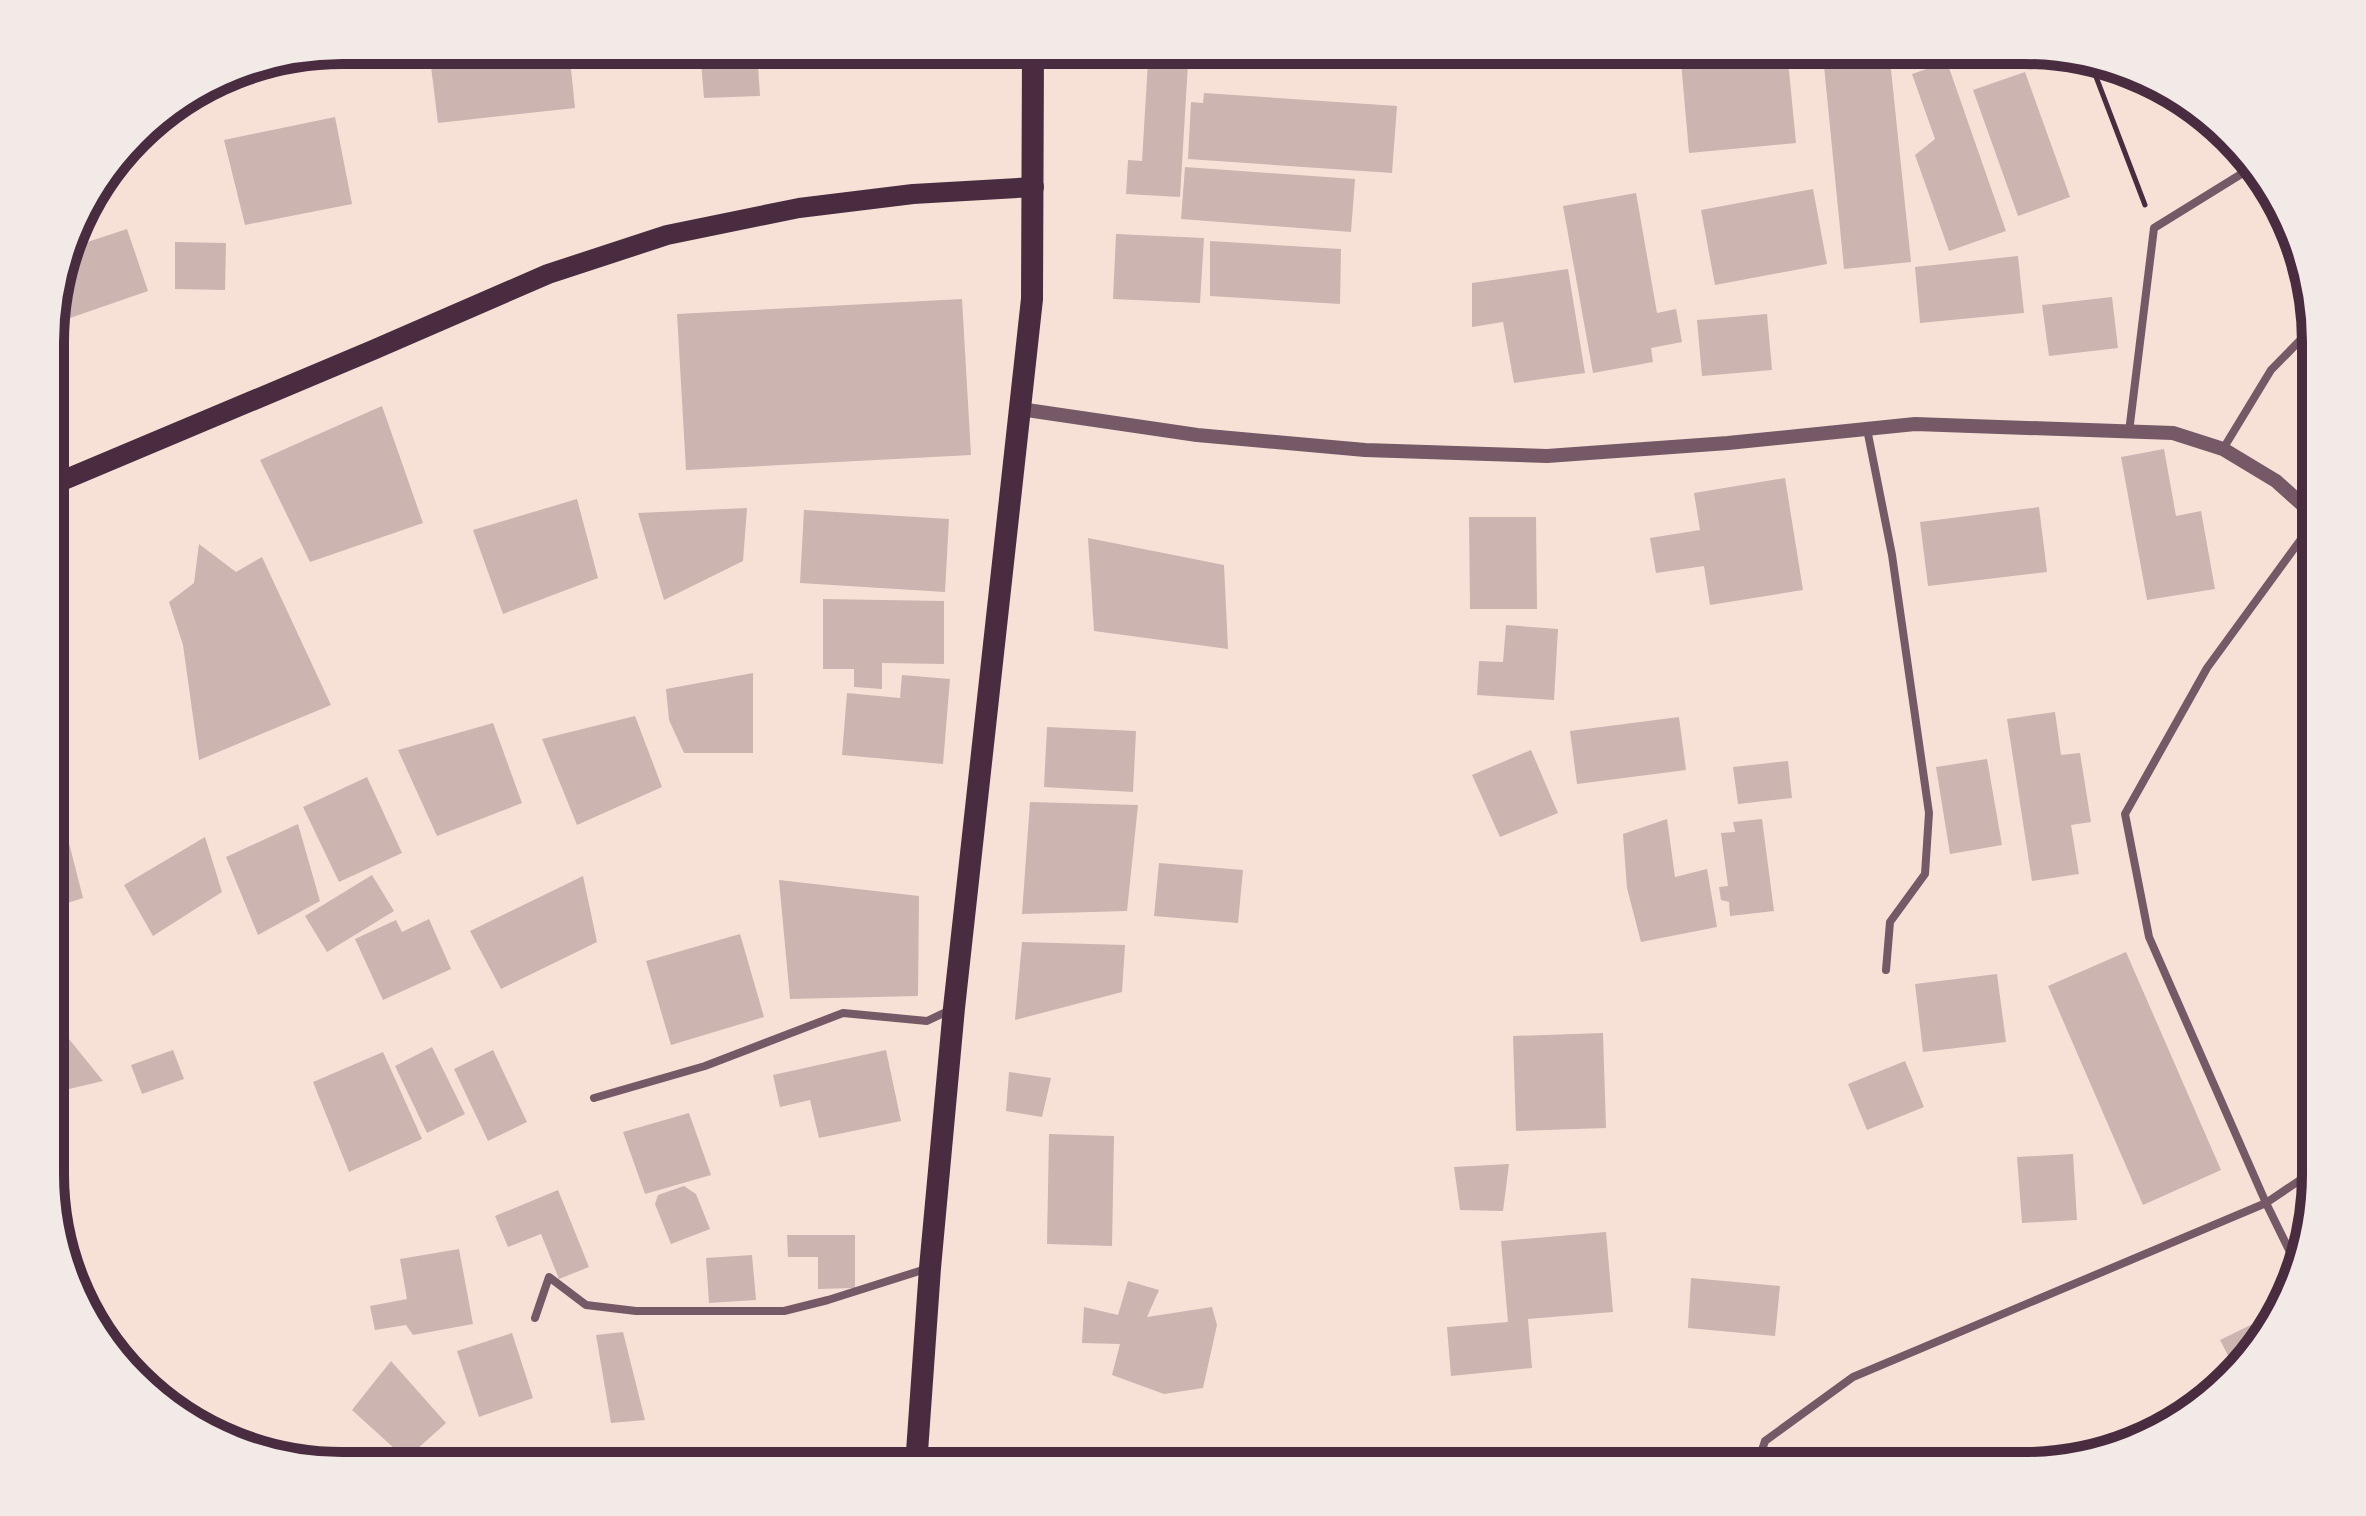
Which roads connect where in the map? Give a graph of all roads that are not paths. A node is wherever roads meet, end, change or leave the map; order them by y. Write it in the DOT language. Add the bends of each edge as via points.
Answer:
graph roads {
  1 [pos="1033,65"];
  2 [pos="2244,172"];
  3 [pos="1034,187"];
  4 [pos="2301,339"];
  5 [pos="1020,409"];
  6 [pos="1867,429"];
  7 [pos="2129,432"];
  8 [pos="2223,449"];
  9 [pos="64,480"];
  10 [pos="2301,505"];
  11 [pos="2301,537"];
  12 [pos="1886,970"];
  13 [pos="954,1008"];
  14 [pos="594,1098"];
  15 [pos="2301,1179"];
  16 [pos="2266,1203"];
  17 [pos="2290,1252"];
  18 [pos="930,1268"];
  19 [pos="535,1318"];
  20 [pos="1762,1451"];
  21 [pos="917,1452"];
  1 -- 3 [label="highway"];
  2 -- 7 [label="street" via="2154,228"];
  3 -- 5 [label="highway" via="1032,299"];
  3 -- 9 [label="main road" via="799,208 667,235 548,274"];
  4 -- 8 [label="street" via="2271,370"];
  5 -- 6 [label="street" via="1197,435 1365,450 1547,456"];
  5 -- 13 [label="highway"];
  6 -- 7 [label="street" via="1915,424"];
  6 -- 12 [label="street" via="1892,555 1929,813 1925,874 1890,922"];
  7 -- 8 [label="street" via="2173,433"];
  8 -- 10 [label="street" via="2276,481"];
  11 -- 16 [label="street" via="2207,668 2125,814 2149,937"];
  13 -- 14 [label="street" via="927,1021 843,1013 705,1066"];
  13 -- 18 [label="highway"];
  15 -- 16 [label="street"];
  16 -- 17 [label="street"];
  16 -- 20 [label="street" via="1853,1377 1765,1441"];
  18 -- 19 [label="street" via="784,1311 636,1311 586,1305 549,1277"];
  18 -- 21 [label="highway"];
}
